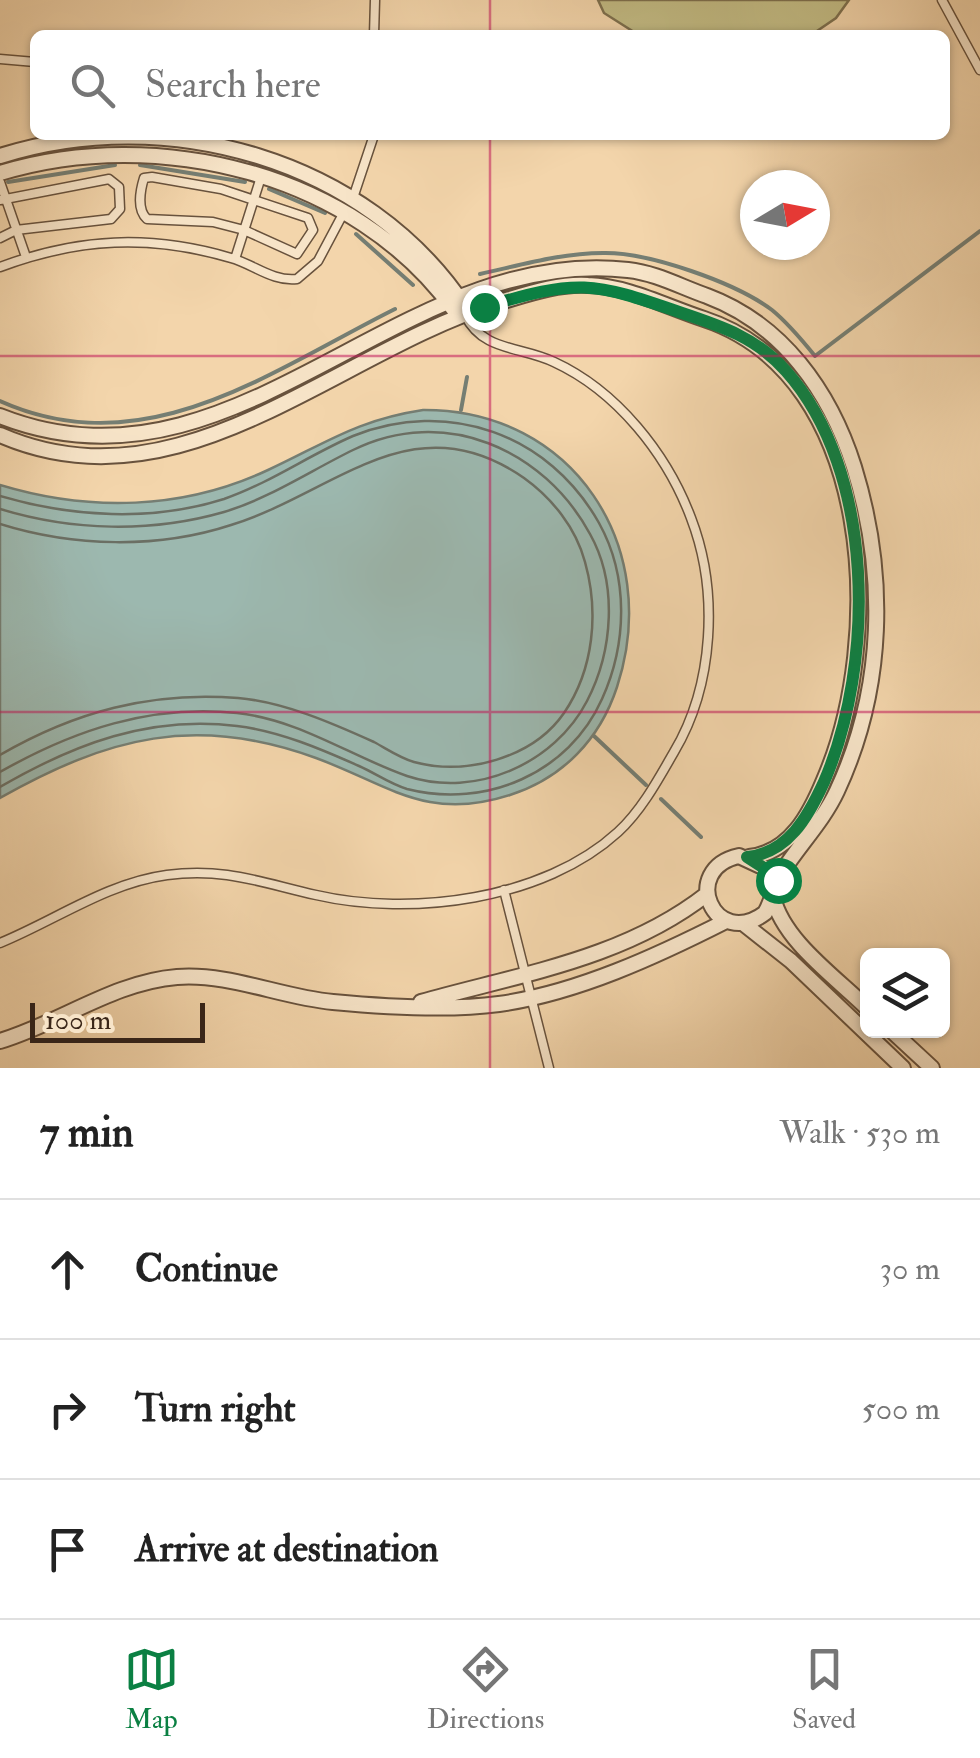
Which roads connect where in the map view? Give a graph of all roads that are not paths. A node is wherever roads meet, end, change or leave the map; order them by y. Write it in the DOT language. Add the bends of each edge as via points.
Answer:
graph roads {
  1 [pos="375,0"];
  2 [pos="942,0"];
  3 [pos="374,30"];
  4 [pos="0,59"];
  5 [pos="30,62"];
  6 [pos="980,70"];
  7 [pos="84,140"];
  8 [pos="159,140"];
  9 [pos="372,140"];
  10 [pos="0,156"];
  11 [pos="0,172"];
  12 [pos="261,176"];
  13 [pos="0,182"];
  14 [pos="254,199"];
  15 [pos="3,200"];
  16 [pos="348,206"];
  17 [pos="16,230"];
  18 [pos="244,230"];
  19 [pos="0,238"];
  20 [pos="26,257"];
  21 [pos="235,259"];
  22 [pos="0,267"];
  23 [pos="460,309"];
  24 [pos="0,416"];
  25 [pos="0,435"];
  26 [pos="747,857"];
  27 [pos="504,890"];
  28 [pos="707,894"];
  29 [pos="773,894"];
  30 [pos="726,921"];
  31 [pos="744,924"];
  32 [pos="0,943"];
  33 [pos="528,976"];
  34 [pos="534,997"];
  35 [pos="860,1001"];
  36 [pos="411,1005"];
  37 [pos="900,1038"];
  38 [pos="0,1041"];
  39 [pos="549,1068"];
  40 [pos="903,1068"];
  41 [pos="932,1068"];
  1 -- 3 [label="lane"];
  2 -- 6 [label="lane"];
  4 -- 5 [label="lane"];
  7 -- 10 [label="street"];
  8 -- 16 [label="street" via="191,141 290,166"];
  9 -- 16 [label="lane"];
  11 -- 12 [label="street" via="105,154 174,157"];
  12 -- 14 [label="lane"];
  12 -- 16 [label="street"];
  13 -- 15 [label="lane"];
  14 -- 18 [label="lane"];
  14 -- 18 [label="lane" via="308,218 313,230 298,254"];
  14 -- 18 [label="lane" via="144,178 140,210 147,219"];
  15 -- 17 [label="lane"];
  15 -- 17 [label="lane" via="90,180 115,180 119,186 120,209 112,219"];
  16 -- 21 [label="lane" via="303,277 281,279"];
  16 -- 23 [label="street" via="422,253"];
  17 -- 19 [label="lane"];
  17 -- 20 [label="lane"];
  18 -- 21 [label="lane"];
  20 -- 21 [label="lane" via="119,239"];
  20 -- 22 [label="lane"];
  23 -- 24 [label="street" via="174,430 87,438"];
  23 -- 25 [label="street" via="222,433 180,448 86,456"];
  23 -- 26 [label="street" via="586,284 639,296 759,346 788,373 819,426 855,540 860,611 852,689 838,747 812,809 784,842"];
  23 -- 27 [label="lane" via="487,343 554,362 586,381 647,438 691,518 708,606 704,675 686,732 651,791 619,831 581,860"];
  23 -- 29 [label="street" via="563,271 655,276 762,324 798,360 831,413 870,522 878,619 874,660 860,730 836,792"];
  26 -- 28 [label="street" via="718,865"];
  26 -- 29 [label="street" via="767,870"];
  27 -- 32 [label="lane" via="411,902 356,901 262,878 168,874 104,892"];
  27 -- 33 [label="lane"];
  28 -- 30 [label="street"];
  28 -- 33 [label="street" via="626,942"];
  29 -- 31 [label="street" via="765,914"];
  29 -- 35 [label="street" via="782,922"];
  30 -- 31 [label="street"];
  30 -- 34 [label="street" via="637,962"];
  31 -- 40 [label="street"];
  33 -- 34 [label="lane"];
  33 -- 36 [label="street"];
  34 -- 36 [label="street"];
  34 -- 39 [label="lane"];
  36 -- 38 [label="street" via="331,1002 211,976 177,977 139,982"];
  37 -- 41 [label="street"];
}
